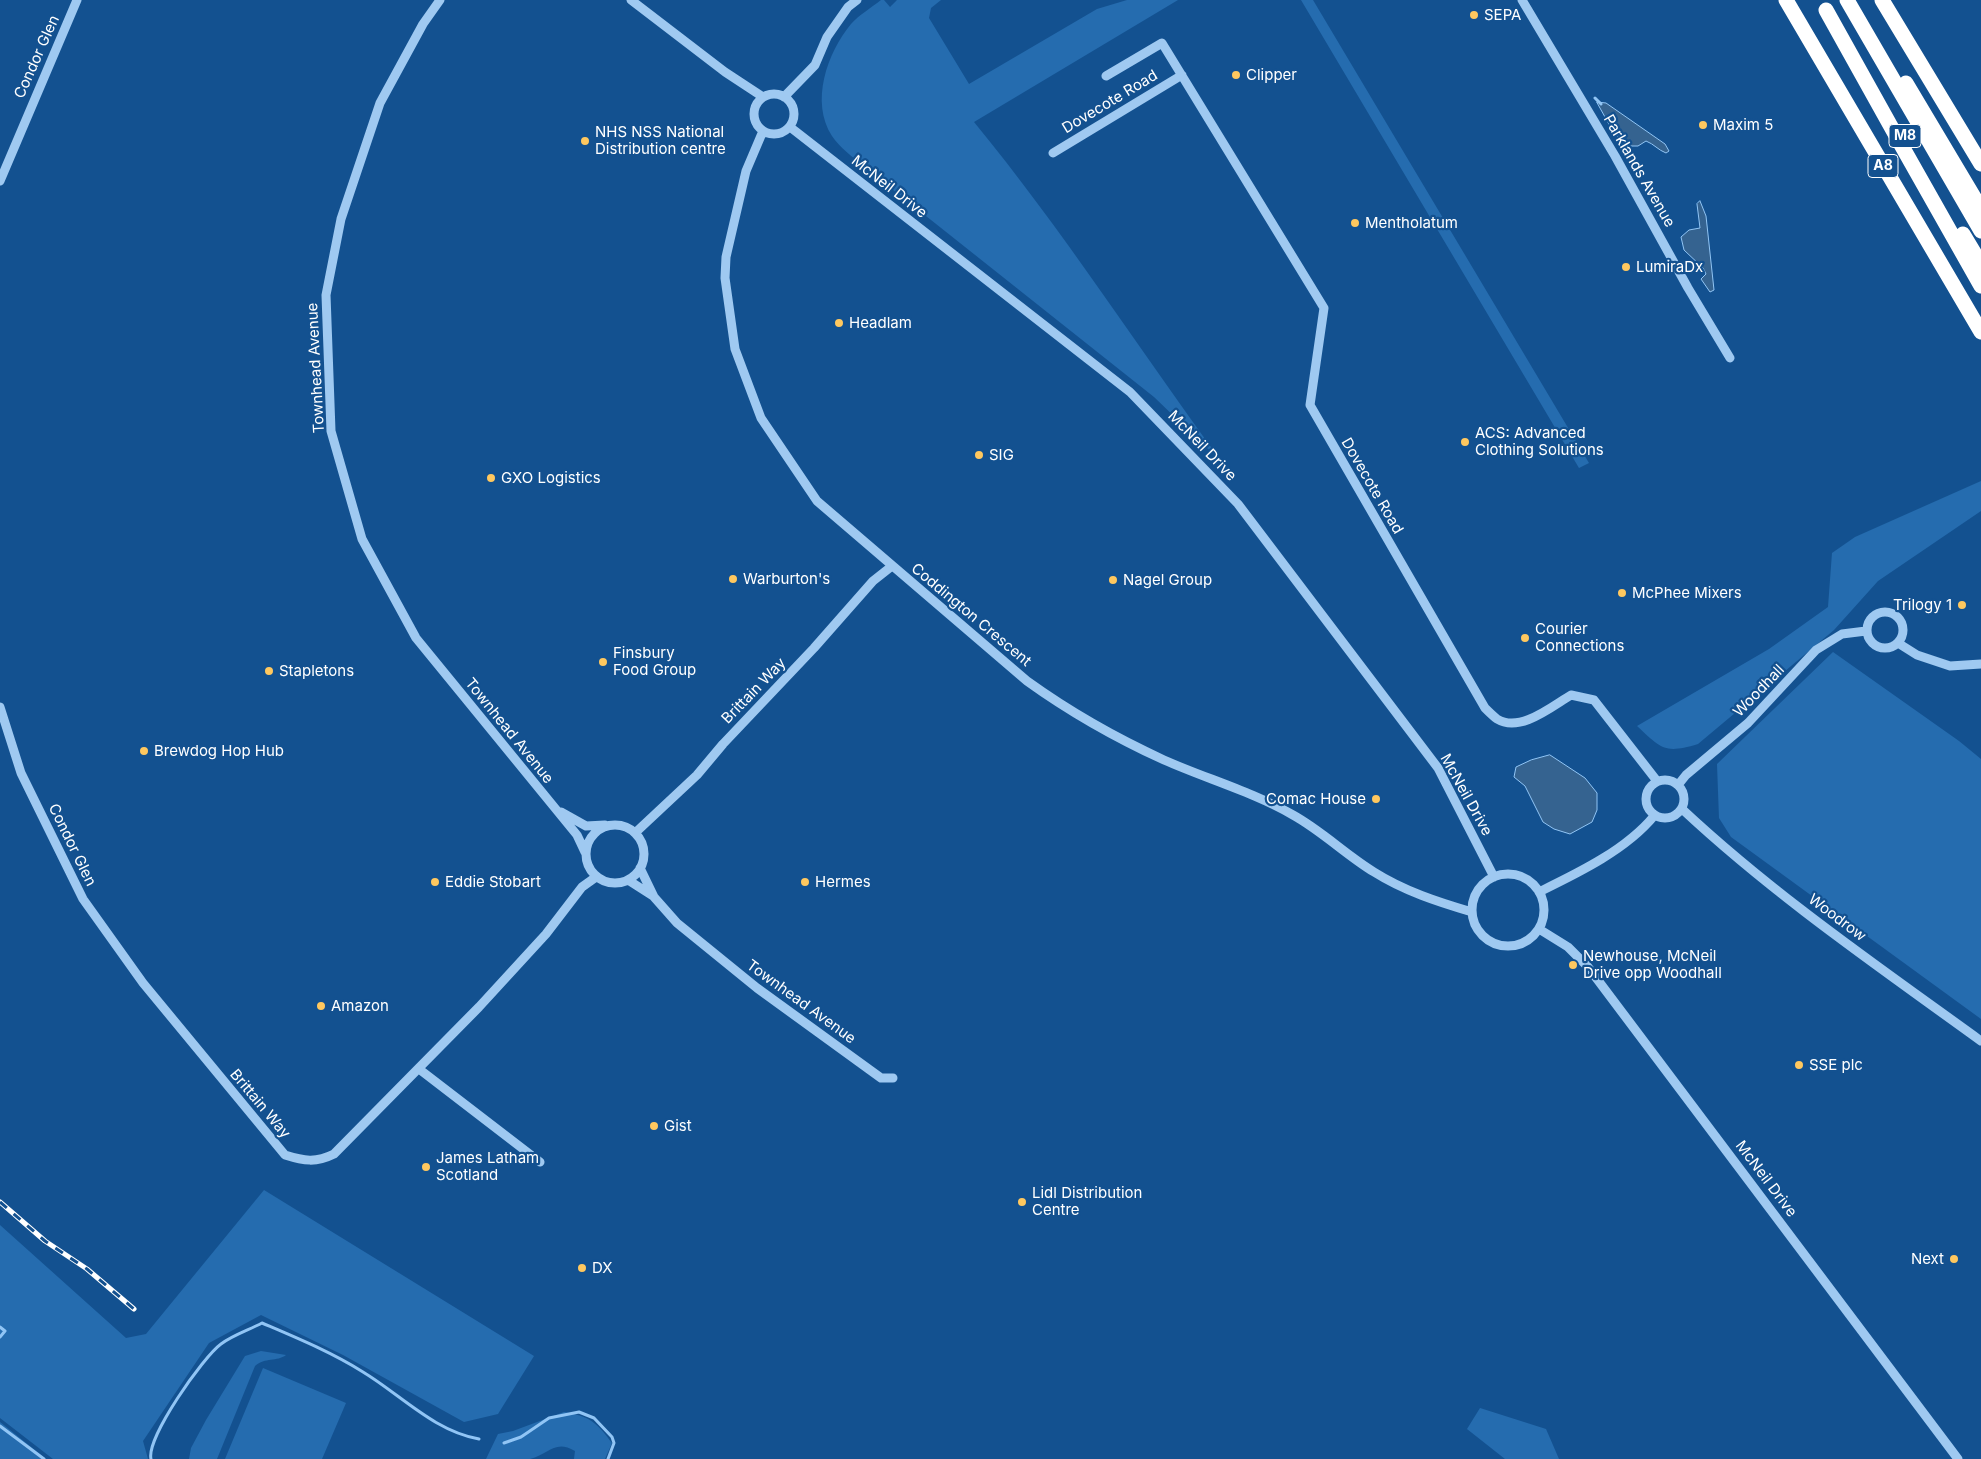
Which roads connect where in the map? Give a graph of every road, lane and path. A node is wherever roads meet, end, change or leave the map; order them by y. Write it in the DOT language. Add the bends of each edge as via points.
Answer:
graph roads {
  1 [pos="78,0"];
  2 [pos="440,0"];
  3 [pos="631,0"];
  4 [pos="857,0"];
  5 [pos="1522,0"];
  6 [pos="1786,0"];
  7 [pos="1847,0"];
  8 [pos="1857,0"];
  9 [pos="1882,0"];
  10 [pos="1824,5"];
  11 [pos="1182,75"];
  12 [pos="1106,76"];
  13 [pos="763,97"];
  14 [pos="784,97"];
  15 [pos="790,127"];
  16 [pos="763,131"];
  17 [pos="1053,153"];
  18 [pos="1981,164"];
  19 [pos="0,181"];
  20 [pos="1981,209"];
  21 [pos="1981,231"];
  22 [pos="1981,264"];
  23 [pos="1981,286"];
  24 [pos="1981,332"];
  25 [pos="1730,358"];
  26 [pos="892,566"];
  27 [pos="1866,631"];
  28 [pos="1898,643"];
  29 [pos="1981,664"];
  30 [pos="0,708"];
  31 [pos="1657,782"];
  32 [pos="1678,784"];
  33 [pos="1682,809"];
  34 [pos="556,810"];
  35 [pos="1654,816"];
  36 [pos="607,826"];
  37 [pos="635,833"];
  38 [pos="585,852"];
  39 [pos="640,868"];
  40 [pos="596,876"];
  41 [pos="1494,877"];
  42 [pos="628,880"];
  43 [pos="1540,892"];
  44 [pos="654,897"];
  45 [pos="1472,912"];
  46 [pos="1539,929"];
  47 [pos="143,983"];
  48 [pos="1981,1042"];
  49 [pos="419,1069"];
  50 [pos="893,1078"];
  51 [pos="540,1162"];
  52 [pos="1958,1459"];
  1 -- 19 [label="street, Condor Glen"];
  2 -- 34 [label="street, Townhead Avenue" via="423,24 380,103 341,219 326,295 331,431 362,539 416,638"];
  3 -- 13 [label="street"];
  4 -- 14 [label="street" via="826,37 815,66"];
  5 -- 25 [label="street, Parklands Avenue"];
  6 -- 24 [label="highway, A8"];
  7 -- 21 [label="highway, M8"];
  8 -- 20 [label="highway, M8"];
  9 -- 18 [label="highway"];
  10 -- 22 [label="highway, M8"];
  10 -- 23 [label="highway, M8"];
  11 -- 12 [label="street, Dovecote Road" via="1162,43"];
  11 -- 17 [label="street, Dovecote Road"];
  11 -- 31 [label="street, Dovecote Road" via="1324,308 1310,405 1485,708 1498,719 1511,723 1530,720 1571,695 1594,700"];
  13 -- 14 [label="street" via="774,94"];
  13 -- 16 [label="street" via="754,112"];
  14 -- 15 [label="street" via="790,101 794,113"];
  15 -- 16 [label="street" via="773,134"];
  15 -- 41 [label="street, McNeil Drive" via="1130,392 1238,504 1438,768"];
  16 -- 26 [label="street, Coddington Crescent" via="746,171 726,257 725,278 735,349 761,418 817,501"];
  26 -- 37 [label="street, Brittain Way" via="873,581 697,775"];
  26 -- 45 [label="street, Coddington Crescent" via="1026,681 1066,708 1165,760 1294,815 1375,873 1432,900"];
  27 -- 28 [label="street" via="1877,646 1890,647"];
  27 -- 28 [label="street" via="1869,619 1874,615 1890,612 1903,626"];
  27 -- 32 [label="street, Woodhall" via="1842,634 1816,650 1748,723"];
  28 -- 29 [label="street" via="1917,655 1950,666"];
  30 -- 47 [label="street, Condor Glen" via="21,773 83,899"];
  31 -- 32 [label="street" via="1669,780"];
  31 -- 35 [label="street" via="1646,796 1648,808"];
  32 -- 33 [label="street" via="1685,798"];
  33 -- 35 [label="street" via="1668,818"];
  33 -- 48 [label="street, Woodrow" via="1737,858"];
  34 -- 36 [label="street, Townhead Avenue" via="586,826"];
  34 -- 38 [label="street, Townhead Avenue" via="577,835"];
  35 -- 43 [label="street" via="1614,851"];
  36 -- 37 [label="street" via="624,826"];
  36 -- 38 [label="street" via="592,835"];
  37 -- 39 [label="street" via="644,852"];
  38 -- 40 [label="street" via="590,870"];
  39 -- 42 [label="street"];
  39 -- 44 [label="street, Townhead Avenue"];
  40 -- 42 [label="street" via="611,883"];
  40 -- 49 [label="street, Brittain Way" via="582,887 535,946"];
  41 -- 43 [label="street" via="1515,874"];
  41 -- 45 [label="street" via="1478,891"];
  42 -- 44 [label="street, Townhead Avenue"];
  43 -- 46 [label="street" via="1544,911"];
  44 -- 50 [label="street, Townhead Avenue" via="677,923 756,988 881,1078"];
  45 -- 46 [label="street" via="1479,931 1495,943 1519,944"];
  46 -- 52 [label="street, McNeil Drive" via="1568,947 1588,967"];
  47 -- 49 [label="street, Brittain Way" via="285,1156 322,1160 334,1154"];
  49 -- 51 [label="street"];
}
